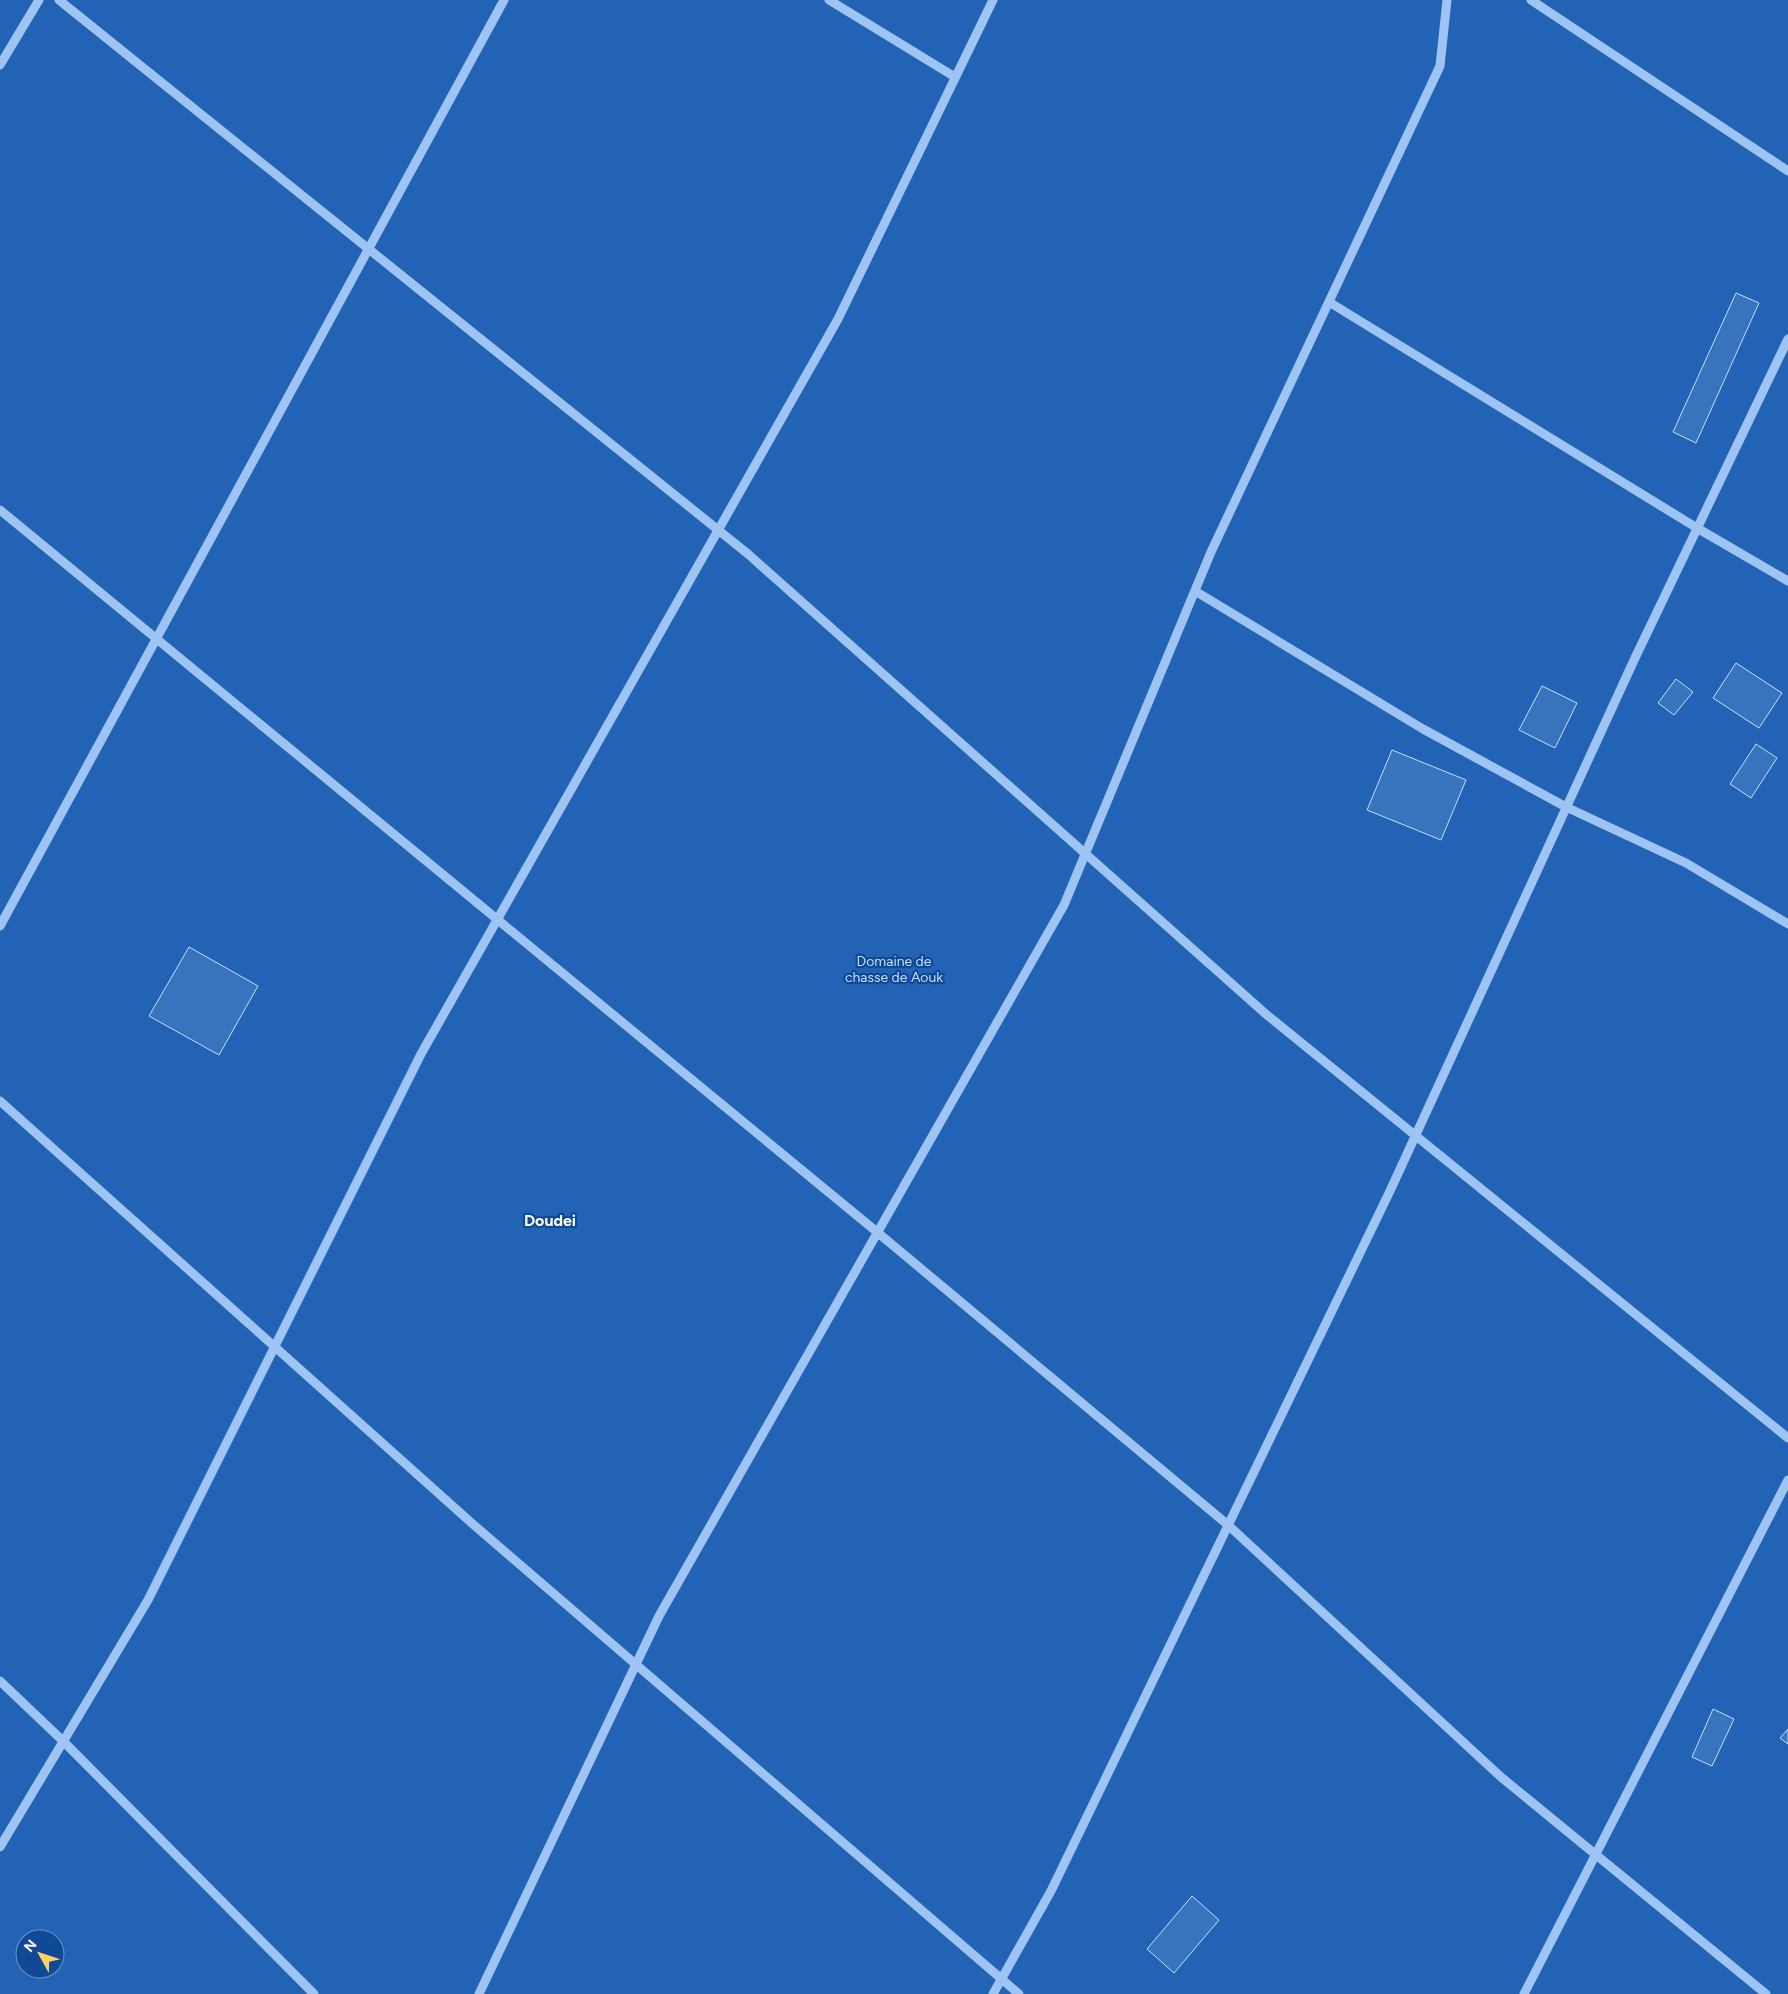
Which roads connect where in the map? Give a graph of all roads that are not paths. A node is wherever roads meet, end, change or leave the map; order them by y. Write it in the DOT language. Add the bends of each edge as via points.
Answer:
graph roads {
  1 [pos="39,0"];
  2 [pos="59,0"];
  3 [pos="504,0"];
  4 [pos="829,0"];
  5 [pos="993,0"];
  6 [pos="1447,0"];
  7 [pos="1531,0"];
  8 [pos="0,65"];
  9 [pos="955,77"];
  10 [pos="1788,171"];
  11 [pos="370,249"];
  12 [pos="1329,302"];
  13 [pos="1788,339"];
  14 [pos="0,510"];
  15 [pos="1697,528"];
  16 [pos="718,530"];
  17 [pos="1788,581"];
  18 [pos="1195,591"];
  19 [pos="156,639"];
  20 [pos="1566,807"];
  21 [pos="1085,854"];
  22 [pos="497,919"];
  23 [pos="1788,924"];
  24 [pos="0,926"];
  25 [pos="0,1101"];
  26 [pos="1415,1135"];
  27 [pos="877,1232"];
  28 [pos="274,1346"];
  29 [pos="1788,1438"];
  30 [pos="1788,1480"];
  31 [pos="1228,1526"];
  32 [pos="635,1664"];
  33 [pos="0,1681"];
  34 [pos="63,1741"];
  35 [pos="0,1847"];
  36 [pos="1596,1854"];
  37 [pos="1002,1979"];
  38 [pos="314,1994"];
  39 [pos="478,1994"];
  40 [pos="993,1994"];
  41 [pos="1019,1994"];
  42 [pos="1524,1994"];
  43 [pos="1766,1994"];
  1 -- 8 [label="street"];
  2 -- 11 [label="street"];
  3 -- 11 [label="street"];
  4 -- 9 [label="street"];
  5 -- 9 [label="street"];
  6 -- 12 [label="street" via="1440,66"];
  7 -- 10 [label="street"];
  9 -- 16 [label="street" via="838,319"];
  11 -- 16 [label="street"];
  11 -- 19 [label="street"];
  12 -- 15 [label="street"];
  12 -- 18 [label="street"];
  13 -- 15 [label="street"];
  14 -- 19 [label="street"];
  15 -- 17 [label="street"];
  15 -- 20 [label="street"];
  16 -- 21 [label="street"];
  16 -- 22 [label="street"];
  18 -- 20 [label="street" via="1423,729"];
  18 -- 21 [label="street"];
  19 -- 22 [label="street"];
  19 -- 24 [label="street"];
  20 -- 23 [label="street" via="1686,863"];
  20 -- 26 [label="street"];
  21 -- 26 [label="street" via="1267,1015"];
  21 -- 27 [label="street" via="1064,905"];
  22 -- 27 [label="street"];
  22 -- 28 [label="street" via="421,1054"];
  25 -- 28 [label="street"];
  26 -- 29 [label="street"];
  26 -- 31 [label="street"];
  27 -- 31 [label="street"];
  27 -- 32 [label="street" via="659,1616"];
  28 -- 32 [label="street"];
  28 -- 34 [label="street" via="148,1600"];
  30 -- 36 [label="street"];
  31 -- 36 [label="street" via="1501,1776"];
  31 -- 37 [label="street" via="1051,1891"];
  32 -- 37 [label="street"];
  32 -- 39 [label="street"];
  33 -- 34 [label="street"];
  34 -- 35 [label="street"];
  34 -- 38 [label="street"];
  36 -- 42 [label="street"];
  36 -- 43 [label="street"];
  37 -- 40 [label="street"];
  37 -- 41 [label="street"];
}
